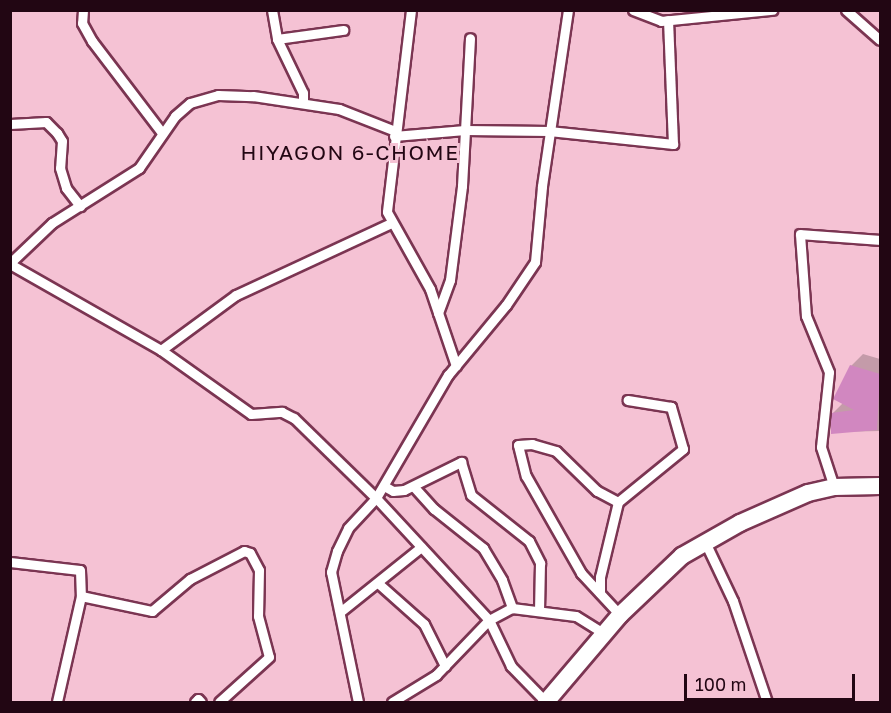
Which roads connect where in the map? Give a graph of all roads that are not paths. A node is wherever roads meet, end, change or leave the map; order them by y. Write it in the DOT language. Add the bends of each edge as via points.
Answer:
graph roads {
  1 [pos="83,10"];
  2 [pos="272,10"];
  3 [pos="411,10"];
  4 [pos="568,10"];
  5 [pos="633,10"];
  6 [pos="772,10"];
  7 [pos="846,10"];
  8 [pos="668,20"];
  9 [pos="343,30"];
  10 [pos="470,38"];
  11 [pos="277,39"];
  12 [pos="880,40"];
  13 [pos="303,103"];
  14 [pos="10,124"];
  15 [pos="465,130"];
  16 [pos="549,130"];
  17 [pos="395,133"];
  18 [pos="162,134"];
  19 [pos="80,206"];
  20 [pos="391,223"];
  21 [pos="880,240"];
  22 [pos="10,263"];
  23 [pos="438,313"];
  24 [pos="161,350"];
  25 [pos="456,366"];
  26 [pos="628,400"];
  27 [pos="384,486"];
  28 [pos="880,486"];
  29 [pos="414,487"];
  30 [pos="834,487"];
  31 [pos="376,498"];
  32 [pos="618,502"];
  33 [pos="705,542"];
  34 [pos="421,547"];
  35 [pos="10,562"];
  36 [pos="379,584"];
  37 [pos="600,593"];
  38 [pos="81,596"];
  39 [pos="512,608"];
  40 [pos="539,610"];
  41 [pos="340,612"];
  42 [pos="620,615"];
  43 [pos="489,620"];
  44 [pos="605,634"];
  45 [pos="446,666"];
  46 [pos="57,702"];
  47 [pos="195,702"];
  48 [pos="201,702"];
  49 [pos="219,702"];
  50 [pos="358,702"];
  51 [pos="392,702"];
  52 [pos="546,702"];
  53 [pos="767,702"];
  1 -- 18 [label="street" via="82,23 92,41"];
  2 -- 11 [label="street"];
  3 -- 17 [label="street"];
  4 -- 16 [label="street"];
  5 -- 8 [label="street" via="648,19"];
  6 -- 8 [label="street"];
  7 -- 12 [label="street"];
  8 -- 16 [label="street" via="673,144"];
  9 -- 11 [label="street"];
  10 -- 15 [label="street"];
  11 -- 13 [label="street" via="303,93"];
  13 -- 17 [label="street" via="339,109"];
  13 -- 18 [label="street" via="218,95 190,104"];
  14 -- 19 [label="street" via="46,122 57,133 62,141 60,168 66,188"];
  15 -- 16 [label="street"];
  15 -- 17 [label="street"];
  15 -- 23 [label="street" via="450,280"];
  16 -- 25 [label="street" via="535,262"];
  17 -- 20 [label="street" via="386,195"];
  18 -- 19 [label="street" via="139,168"];
  19 -- 22 [label="street" via="33,239"];
  20 -- 23 [label="street" via="430,289"];
  20 -- 24 [label="street" via="236,295"];
  21 -- 30 [label="street" via="800,234 806,316 829,372 821,447"];
  22 -- 24 [label="street"];
  23 -- 25 [label="street"];
  24 -- 31 [label="street" via="251,414 282,412 294,418"];
  25 -- 27 [label="street"];
  26 -- 32 [label="street" via="671,407 683,449"];
  27 -- 29 [label="street" via="393,491"];
  27 -- 31 [label="street"];
  28 -- 30 [label="highway"];
  29 -- 39 [label="street" via="434,509 483,548 502,580"];
  29 -- 40 [label="street" via="461,462 471,495 529,541 541,571"];
  30 -- 33 [label="highway" via="774,506"];
  31 -- 34 [label="street"];
  31 -- 41 [label="street" via="348,528 337,552 331,572"];
  32 -- 37 [label="street" via="600,577"];
  32 -- 37 [label="street" via="597,491 556,451 532,444 518,445 524,470 537,496 581,573"];
  33 -- 42 [label="highway" via="659,574"];
  33 -- 53 [label="street" via="733,602"];
  34 -- 36 [label="street"];
  34 -- 43 [label="street"];
  35 -- 38 [label="street" via="80,570"];
  36 -- 41 [label="street"];
  36 -- 45 [label="street" via="424,624"];
  37 -- 42 [label="street"];
  38 -- 46 [label="street"];
  38 -- 49 [label="street" via="152,611 189,579 244,551 250,553 259,570 258,616 269,657"];
  39 -- 40 [label="street"];
  39 -- 43 [label="street"];
  40 -- 44 [label="street" via="576,616"];
  41 -- 50 [label="street"];
  42 -- 44 [label="highway"];
  43 -- 45 [label="street"];
  43 -- 52 [label="street" via="511,666"];
  44 -- 52 [label="highway"];
  45 -- 51 [label="street" via="416,690"];
  47 -- 48 [label="street"];
}
